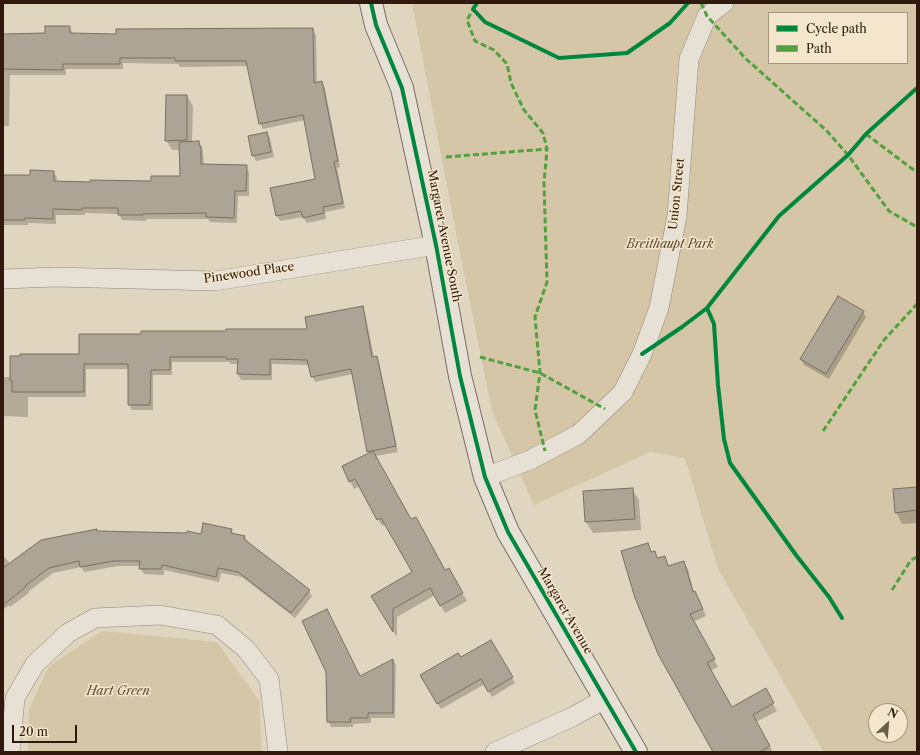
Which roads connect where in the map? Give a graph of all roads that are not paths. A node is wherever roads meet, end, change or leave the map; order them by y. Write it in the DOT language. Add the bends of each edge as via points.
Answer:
graph roads {
  1 [pos="371,3"];
  2 [pos="724,3"];
  3 [pos="436,244"];
  4 [pos="6,281"];
  5 [pos="485,477"];
  6 [pos="604,699"];
  7 [pos="10,752"];
  8 [pos="278,752"];
  9 [pos="495,752"];
  10 [pos="636,752"];
  1 -- 3 [label="street, Margaret Avenue South" via="376,25 402,88"];
  2 -- 5 [label="street, Union Street" via="707,16 689,59 677,216 659,308 642,354 623,392 579,434 530,460"];
  3 -- 4 [label="street, Pinewood Place" via="215,280 54,277"];
  3 -- 5 [label="street, Margaret Avenue South" via="460,376"];
  5 -- 6 [label="street, Margaret Avenue" via="508,532"];
  6 -- 9 [label="street" via="572,717"];
  6 -- 10 [label="street, Margaret Avenue"];
  7 -- 8 [label="street" via="15,698 35,664 68,633 95,618 160,615 217,625 246,649 269,679"];
}
